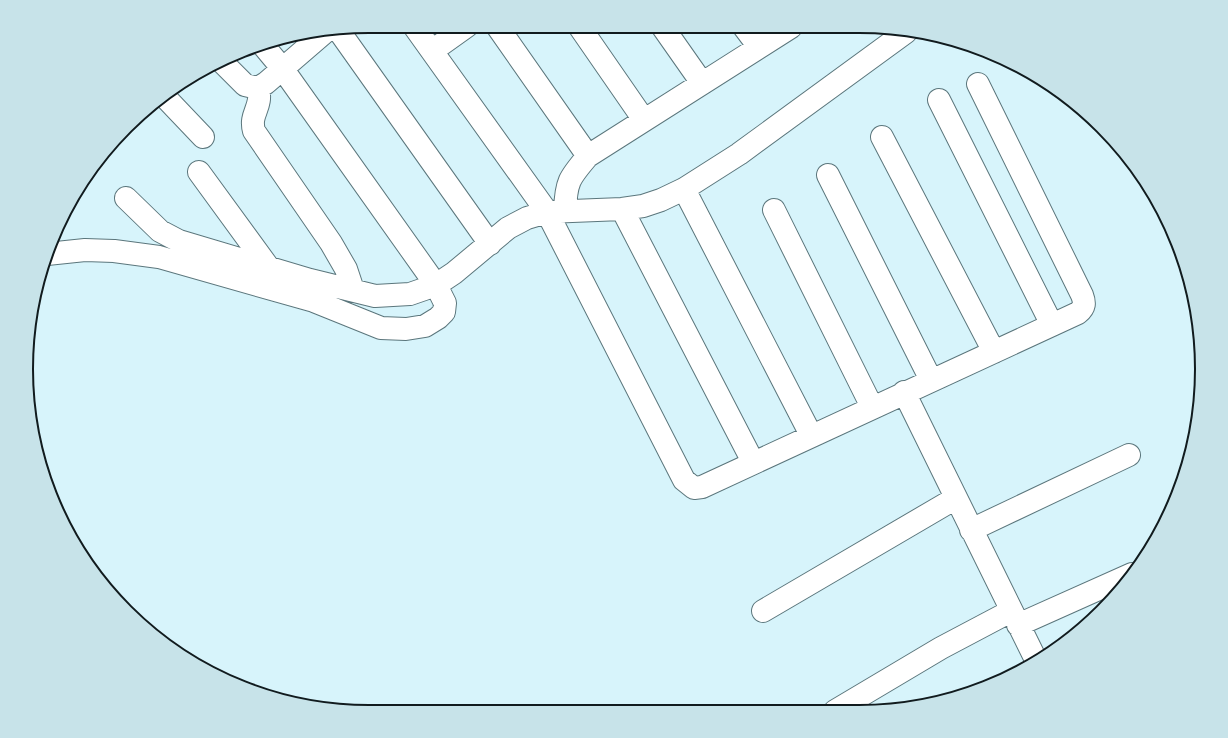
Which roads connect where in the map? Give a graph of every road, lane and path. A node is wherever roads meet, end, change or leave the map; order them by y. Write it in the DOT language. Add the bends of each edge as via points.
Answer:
graph roads {
  1 [pos="419,33"];
  2 [pos="457,33"];
  3 [pos="502,33"];
  4 [pos="584,33"];
  5 [pos="667,33"];
  6 [pos="748,33"];
  7 [pos="781,33"];
  8 [pos="341,35"];
  9 [pos="901,36"];
  10 [pos="320,37"];
  11 [pos="759,47"];
  12 [pos="266,49"];
  13 [pos="432,51"];
  14 [pos="226,66"];
  15 [pos="282,68"];
  16 [pos="702,83"];
  17 [pos="978,84"];
  18 [pos="258,88"];
  19 [pos="167,100"];
  20 [pos="938,100"];
  21 [pos="644,120"];
  22 [pos="203,137"];
  23 [pos="882,137"];
  24 [pos="588,156"];
  25 [pos="199,172"];
  26 [pos="828,175"];
  27 [pos="684,188"];
  28 [pos="126,198"];
  29 [pos="622,210"];
  30 [pos="774,210"];
  31 [pos="556,212"];
  32 [pos="490,244"];
  33 [pos="54,253"];
  34 [pos="269,268"];
  35 [pos="436,285"];
  36 [pos="353,290"];
  37 [pos="1052,325"];
  38 [pos="994,352"];
  39 [pos="931,380"];
  40 [pos="904,392"];
  41 [pos="872,407"];
  42 [pos="811,435"];
  43 [pos="1129,455"];
  44 [pos="753,462"];
  45 [pos="956,498"];
  46 [pos="971,530"];
  47 [pos="1123,577"];
  48 [pos="763,610"];
  49 [pos="1015,618"];
  50 [pos="1033,656"];
  51 [pos="845,705"];
  1 -- 13 [label="street"];
  2 -- 13 [label="street"];
  3 -- 24 [label="street"];
  4 -- 21 [label="street"];
  5 -- 16 [label="street"];
  6 -- 11 [label="street"];
  7 -- 11 [label="street"];
  8 -- 32 [label="street"];
  9 -- 27 [label="street" via="739,154"];
  10 -- 15 [label="street"];
  11 -- 16 [label="street"];
  12 -- 15 [label="street"];
  13 -- 31 [label="street"];
  14 -- 18 [label="street" via="245,85"];
  15 -- 18 [label="street"];
  15 -- 35 [label="street"];
  16 -- 21 [label="street"];
  17 -- 37 [label="street" via="1085,302 1084,308 1078,313"];
  18 -- 36 [label="street" via="259,105 252,123 254,131 332,243 346,269"];
  19 -- 22 [label="street"];
  20 -- 37 [label="street"];
  21 -- 24 [label="street"];
  23 -- 38 [label="street"];
  24 -- 31 [label="street" via="570,176"];
  25 -- 34 [label="street"];
  26 -- 39 [label="street"];
  27 -- 29 [label="street" via="661,200"];
  27 -- 42 [label="street"];
  28 -- 34 [label="street" via="160,231 179,241"];
  29 -- 31 [label="street"];
  29 -- 44 [label="street"];
  30 -- 41 [label="street"];
  31 -- 32 [label="street" via="527,218 508,228"];
  31 -- 44 [label="street" via="684,480 694,488 702,487"];
  32 -- 35 [label="street"];
  33 -- 35 [label="street" via="85,250 114,251 159,257 314,301 381,328 406,329 425,326 438,318 444,312 446,303"];
  34 -- 36 [label="street"];
  35 -- 36 [label="street" via="410,294 375,296"];
  37 -- 38 [label="street"];
  38 -- 39 [label="street"];
  39 -- 40 [label="street"];
  40 -- 41 [label="street"];
  40 -- 45 [label="street"];
  41 -- 42 [label="street"];
  42 -- 44 [label="street"];
  43 -- 46 [label="street"];
  45 -- 46 [label="street"];
  45 -- 48 [label="street"];
  46 -- 49 [label="street"];
  47 -- 49 [label="street"];
  49 -- 50 [label="street"];
  49 -- 51 [label="street" via="941,648"];
}
